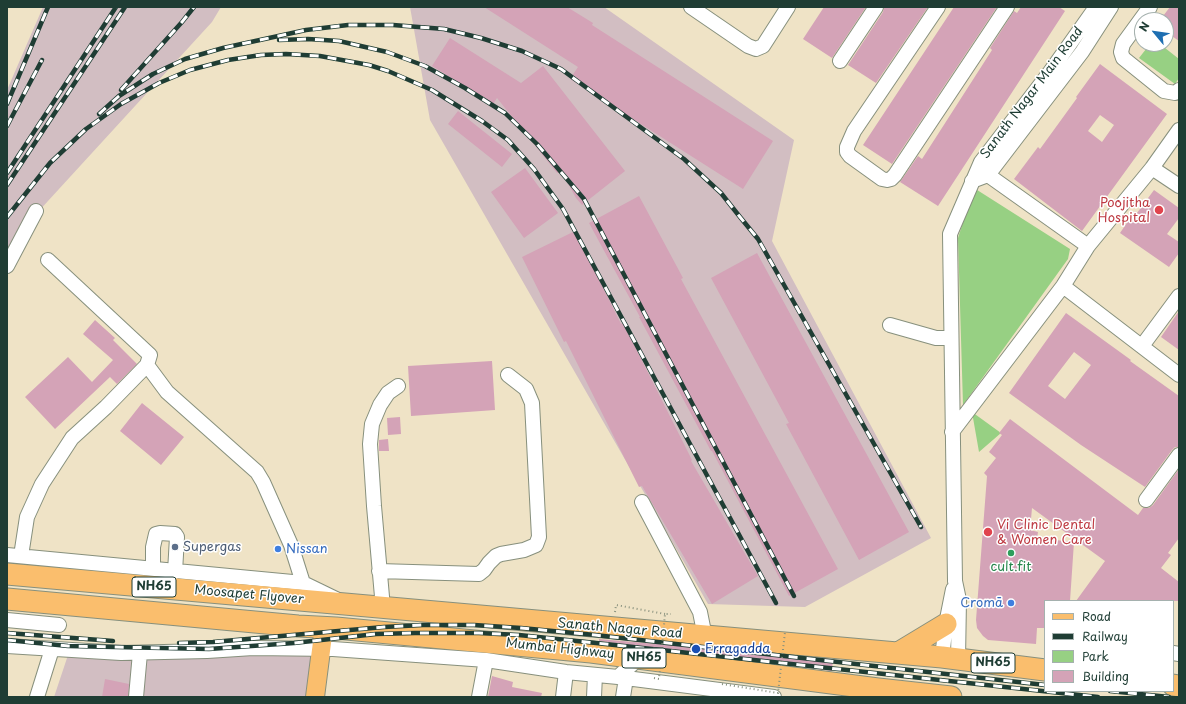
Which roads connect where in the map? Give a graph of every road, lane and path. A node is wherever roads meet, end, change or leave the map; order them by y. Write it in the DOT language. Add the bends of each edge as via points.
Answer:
graph roads {
  1 [pos="691,7"];
  2 [pos="788,7"];
  3 [pos="876,7"];
  4 [pos="938,7"];
  5 [pos="1007,7"];
  6 [pos="1111,7"];
  7 [pos="1150,7"];
  8 [pos="1094,11"];
  9 [pos="840,61"];
  10 [pos="1179,90"];
  11 [pos="1179,130"];
  12 [pos="1152,168"];
  13 [pos="988,175"];
  14 [pos="972,181"];
  15 [pos="1179,186"];
  16 [pos="36,211"];
  17 [pos="1088,246"];
  18 [pos="48,260"];
  19 [pos="7,266"];
  20 [pos="1063,286"];
  21 [pos="1179,296"];
  22 [pos="890,326"];
  23 [pos="952,338"];
  24 [pos="1142,346"];
  25 [pos="147,365"];
  26 [pos="508,375"];
  27 [pos="1179,375"];
  28 [pos="398,386"];
  29 [pos="952,432"];
  30 [pos="1179,455"];
  31 [pos="1146,500"];
  32 [pos="642,502"];
  33 [pos="14,555"];
  34 [pos="153,568"];
  35 [pos="379,571"];
  36 [pos="175,572"];
  37 [pos="7,574"];
  38 [pos="955,581"];
  39 [pos="303,592"];
  40 [pos="7,599"];
  41 [pos="346,604"];
  42 [pos="616,605"];
  43 [pos="383,608"];
  44 [pos="665,614"];
  45 [pos="671,614"];
  46 [pos="471,616"];
  47 [pos="7,620"];
  48 [pos="555,623"];
  49 [pos="946,624"];
  50 [pos="59,625"];
  51 [pos="330,627"];
  52 [pos="785,632"];
  53 [pos="705,636"];
  54 [pos="469,641"];
  55 [pos="7,646"];
  56 [pos="553,648"];
  57 [pos="52,649"];
  58 [pos="327,649"];
  59 [pos="140,653"];
  60 [pos="898,653"];
  61 [pos="640,657"];
  62 [pos="950,658"];
  63 [pos="486,660"];
  64 [pos="1044,670"];
  65 [pos="566,672"];
  66 [pos="762,674"];
  67 [pos="595,675"];
  68 [pos="622,678"];
  69 [pos="654,678"];
  70 [pos="722,684"];
  71 [pos="876,693"];
  72 [pos="759,695"];
  73 [pos="37,697"];
  74 [pos="136,697"];
  75 [pos="315,697"];
  76 [pos="326,697"];
  77 [pos="479,697"];
  78 [pos="563,697"];
  79 [pos="594,697"];
  80 [pos="623,697"];
  81 [pos="774,697"];
  82 [pos="941,697"];
  1 -- 2 [label="street" via="756,49 763,46"];
  3 -- 9 [label="street"];
  4 -- 5 [label="street" via="854,131 847,147 850,156 882,179 891,179 895,175"];
  6 -- 8 [label="street"];
  7 -- 10 [label="street" via="1123,44 1123,58 1164,91 1175,93"];
  8 -- 13 [label="street" via="1082,52"];
  8 -- 14 [label="street, Sanath Nagar Main Road" via="981,162"];
  11 -- 12 [label="street"];
  12 -- 15 [label="street"];
  12 -- 17 [label="street"];
  13 -- 14 [label="street"];
  13 -- 17 [label="street"];
  14 -- 23 [label="street, Sanath Nagar Main Road" via="950,234"];
  16 -- 19 [label="street"];
  17 -- 20 [label="street"];
  18 -- 25 [label="street" via="150,355"];
  20 -- 24 [label="street"];
  20 -- 29 [label="street"];
  21 -- 24 [label="street"];
  22 -- 23 [label="street" via="936,338"];
  23 -- 29 [label="street, Sanath Nagar Main Road"];
  24 -- 27 [label="street"];
  25 -- 33 [label="street" via="72,438 42,484 27,516"];
  25 -- 39 [label="street" via="167,392 257,472 291,545"];
  26 -- 35 [label="street" via="526,389 532,403 540,537 536,544 524,550 496,556 479,574"];
  28 -- 35 [label="street" via="388,393 372,424 370,444"];
  29 -- 38 [label="street, Sanath Nagar Main Road"];
  30 -- 31 [label="street"];
  32 -- 53 [label="street" via="700,612"];
  33 -- 34 [label="street"];
  34 -- 36 [label="street"];
  34 -- 36 [label="street" via="156,534 175,534"];
  35 -- 43 [label="street"];
  36 -- 39 [label="street"];
  37 -- 39 [label="highway, Moosapet Flyover / NH65"];
  38 -- 49 [label="street"];
  38 -- 62 [label="street" via="959,600"];
  39 -- 41 [label="highway, Moosapet Flyover / NH65"];
  40 -- 51 [label="highway, Moosapet Flyover / NH65"];
  41 -- 43 [label="highway, Sanath Nagar Road / NH65"];
  42 -- 44 [label="path"];
  43 -- 46 [label="highway, Sanath Nagar Road / NH65"];
  44 -- 45 [label="path, bridge"];
  44 -- 69 [label="path, bridge" via="659,679"];
  46 -- 48 [label="highway, Sanath Nagar Road / NH65"];
  46 -- 54 [label="highway"];
  47 -- 50 [label="street"];
  48 -- 53 [label="highway, Sanath Nagar Road / NH65"];
  48 -- 56 [label="highway"];
  49 -- 60 [label="highway"];
  49 -- 62 [label="street"];
  51 -- 54 [label="highway, Mumbai Highway / NH65"];
  51 -- 58 [label="main road"];
  52 -- 70 [label="path, bridge" via="778,693"];
  53 -- 60 [label="highway, Sanath Nagar Road / NH65"];
  54 -- 56 [label="highway, Mumbai Highway / NH65"];
  55 -- 57 [label="street"];
  56 -- 61 [label="highway, Mumbai Highway / NH65"];
  57 -- 59 [label="street"];
  57 -- 73 [label="street"];
  58 -- 59 [label="street" via="253,648"];
  58 -- 63 [label="street"];
  58 -- 75 [label="main road"];
  58 -- 76 [label="main road"];
  59 -- 74 [label="street"];
  60 -- 62 [label="highway, Sanath Nagar Road / NH65"];
  61 -- 66 [label="highway, Mumbai Highway / NH65"];
  61 -- 68 [label="street"];
  62 -- 64 [label="highway, NH65"];
  63 -- 65 [label="street"];
  63 -- 77 [label="street"];
  65 -- 67 [label="street"];
  65 -- 78 [label="street"];
  66 -- 71 [label="highway, Mumbai Highway / NH65"];
  66 -- 72 [label="street"];
  67 -- 68 [label="street"];
  67 -- 79 [label="street"];
  68 -- 72 [label="street"];
  68 -- 80 [label="street"];
  71 -- 82 [label="highway, Mumbai Highway / NH65"];
  72 -- 81 [label="street"];
}
